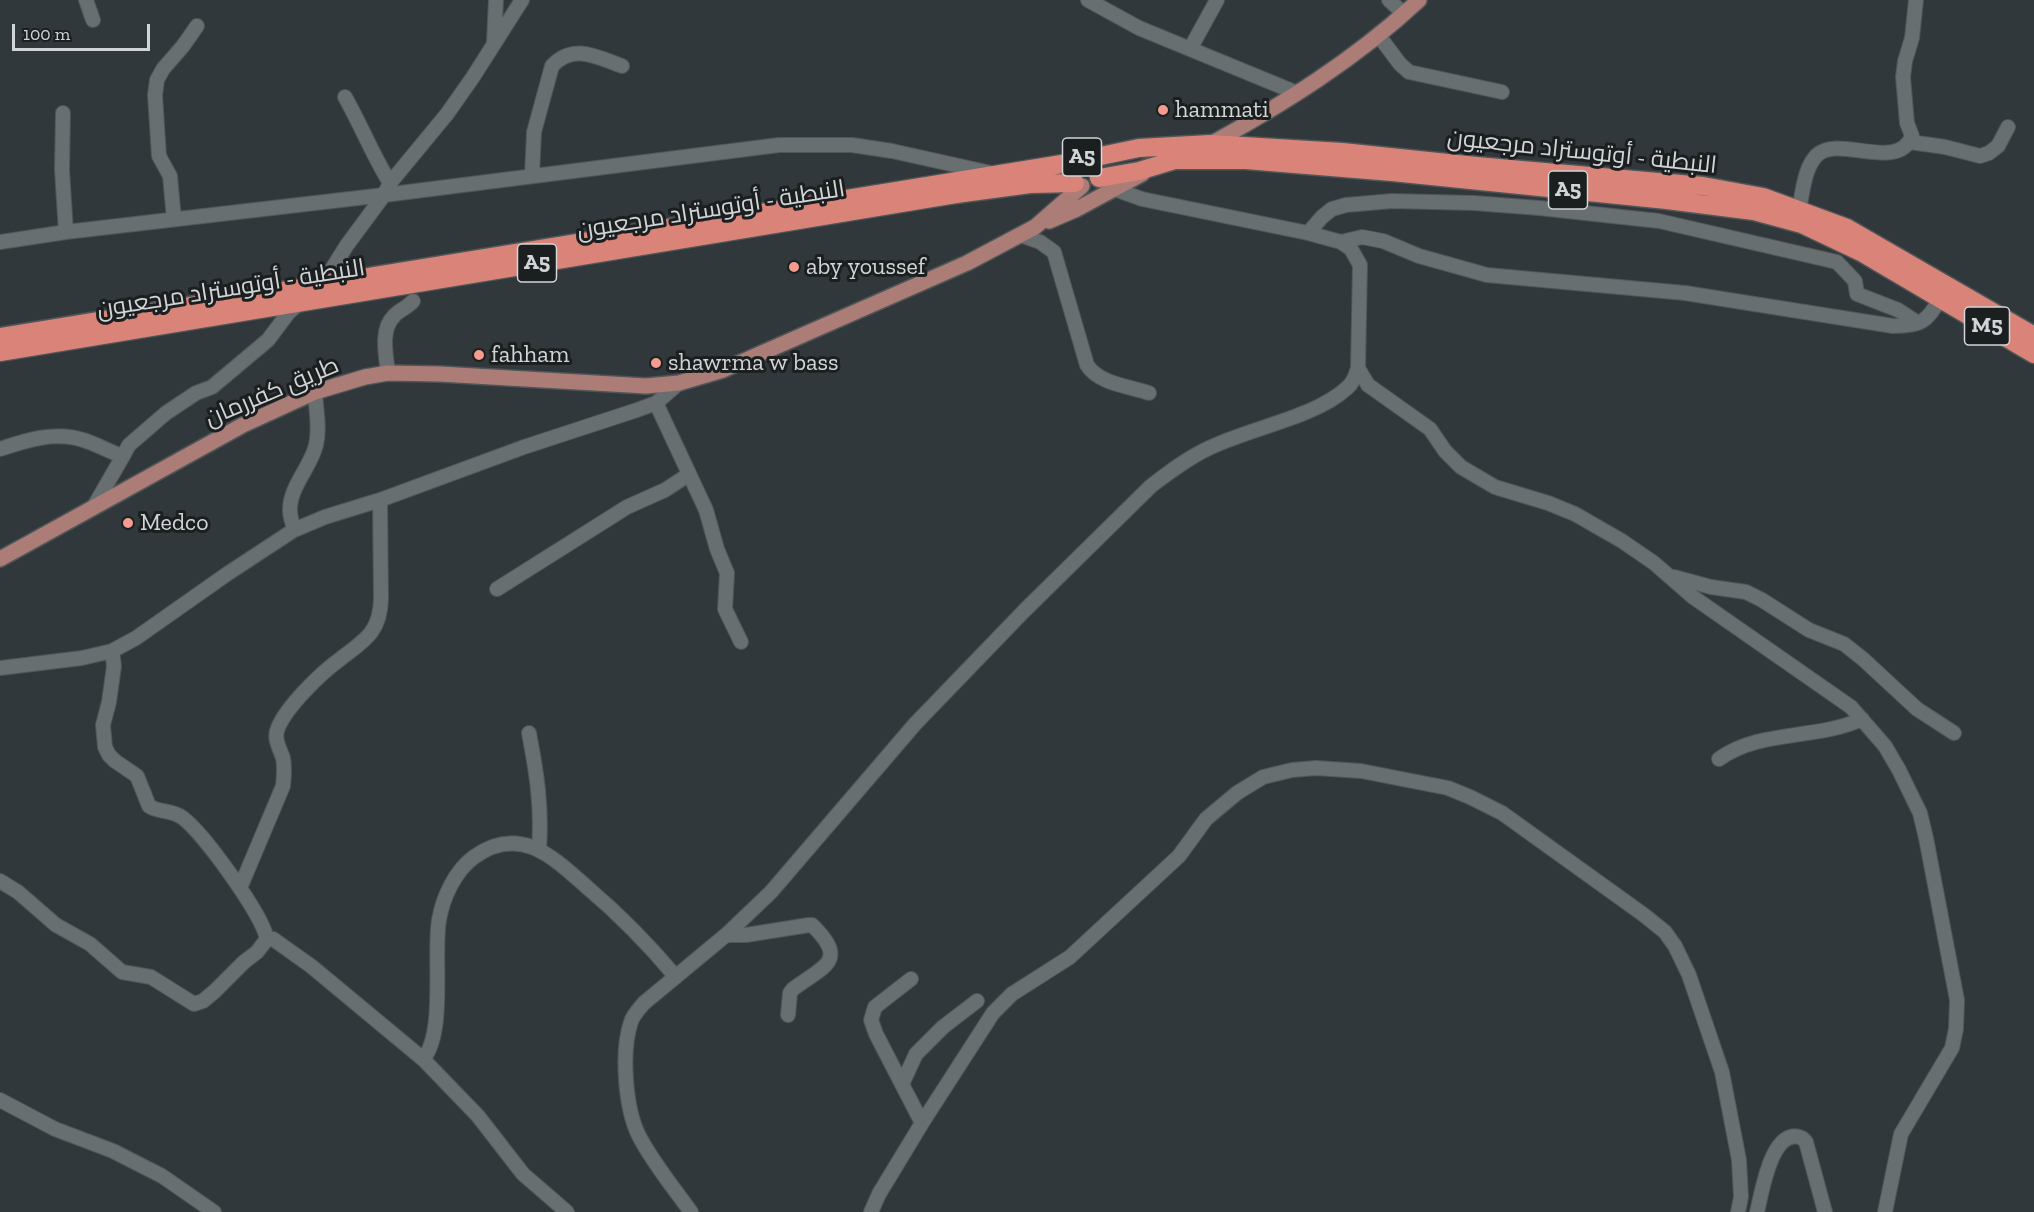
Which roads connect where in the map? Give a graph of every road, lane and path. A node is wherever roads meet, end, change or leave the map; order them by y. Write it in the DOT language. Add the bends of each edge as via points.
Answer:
graph roads {
  1 [pos="86,0"];
  2 [pos="496,0"];
  3 [pos="522,0"];
  4 [pos="1088,0"];
  5 [pos="1216,0"];
  6 [pos="1389,0"];
  7 [pos="1419,0"];
  8 [pos="1916,0"];
  9 [pos="1404,14"];
  10 [pos="93,20"];
  11 [pos="197,26"];
  12 [pos="1379,36"];
  13 [pos="494,44"];
  14 [pos="1190,49"];
  15 [pos="622,66"];
  16 [pos="1502,92"];
  17 [pos="1297,93"];
  18 [pos="345,97"];
  19 [pos="63,113"];
  20 [pos="2008,127"];
  21 [pos="1910,142"];
  22 [pos="1210,144"];
  23 [pos="1083,160"];
  24 [pos="1167,163"];
  25 [pos="996,174"];
  26 [pos="532,176"];
  27 [pos="1476,181"];
  28 [pos="1093,184"];
  29 [pos="387,189"];
  30 [pos="1474,202"];
  31 [pos="1799,209"];
  32 [pos="174,219"];
  33 [pos="1035,227"];
  34 [pos="66,232"];
  35 [pos="1308,233"];
  36 [pos="1020,235"];
  37 [pos="0,242"];
  38 [pos="1341,242"];
  39 [pos="322,285"];
  40 [pos="1945,293"];
  41 [pos="302,301"];
  42 [pos="413,301"];
  43 [pos="1918,323"];
  44 [pos="2034,336"];
  45 [pos="0,337"];
  46 [pos="0,352"];
  47 [pos="2034,354"];
  48 [pos="1358,368"];
  49 [pos="388,373"];
  50 [pos="679,383"];
  51 [pos="315,392"];
  52 [pos="1149,393"];
  53 [pos="656,403"];
  54 [pos="0,449"];
  55 [pos="123,456"];
  56 [pos="688,475"];
  57 [pos="380,500"];
  58 [pos="93,508"];
  59 [pos="294,530"];
  60 [pos="0,559"];
  61 [pos="1669,576"];
  62 [pos="497,589"];
  63 [pos="741,642"];
  64 [pos="112,651"];
  65 [pos="0,668"];
  66 [pos="1862,719"];
  67 [pos="529,733"];
  68 [pos="1954,733"];
  69 [pos="1719,759"];
  70 [pos="539,850"];
  71 [pos="0,881"];
  72 [pos="240,888"];
  73 [pos="726,935"];
  74 [pos="267,939"];
  75 [pos="676,977"];
  76 [pos="911,980"];
  77 [pos="977,1000"];
  78 [pos="788,1015"];
  79 [pos="423,1059"];
  80 [pos="903,1082"];
  81 [pos="0,1100"];
  82 [pos="922,1123"];
  83 [pos="214,1212"];
  84 [pos="567,1212"];
  85 [pos="691,1212"];
  86 [pos="871,1212"];
  87 [pos="1738,1212"];
  88 [pos="1757,1212"];
  89 [pos="1825,1212"];
  90 [pos="1885,1212"];
  1 -- 10 [label="street"];
  2 -- 13 [label="street"];
  3 -- 13 [label="street"];
  4 -- 14 [label="street"];
  5 -- 14 [label="street"];
  6 -- 9 [label="street"];
  7 -- 9 [label="main road"];
  8 -- 21 [label="street" via="1903,77"];
  9 -- 12 [label="main road"];
  11 -- 32 [label="street" via="162,69 154,95 159,156 170,176"];
  12 -- 16 [label="street" via="1409,72"];
  12 -- 17 [label="main road"];
  13 -- 29 [label="street" via="447,114"];
  14 -- 17 [label="street"];
  15 -- 26 [label="street" via="572,53 560,57 552,66 534,132"];
  17 -- 22 [label="main road"];
  18 -- 29 [label="street"];
  19 -- 34 [label="street"];
  20 -- 21 [label="street" via="1998,146 1980,156"];
  21 -- 31 [label="street" via="1901,150 1867,153 1836,149 1819,154 1806,176"];
  22 -- 23 [label="highway, النبطية - أوتوستراد مرجعيون / A5" via="1139,148"];
  22 -- 24 [label="main road"];
  22 -- 31 [label="highway, النبطية - أوتوستراد مرجعيون / A5" via="1342,152 1703,186 1763,197"];
  23 -- 25 [label="highway, النبطية - أوتوستراد مرجعيون / A5"];
  23 -- 28 [label="highway, A5" via="1095,160 1100,168"];
  23 -- 28 [label="highway, A5" via="1071,170"];
  24 -- 27 [label="highway, النبطية - أوتوستراد مرجعيون / A5" via="1246,160"];
  24 -- 28 [label="highway, النبطية - أوتوستراد مرجعيون / A5"];
  25 -- 26 [label="street" via="892,151 833,144 779,145"];
  25 -- 39 [label="highway, النبطية - أوتوستراد مرجعيون / A5"];
  26 -- 29 [label="street"];
  27 -- 30 [label="street"];
  27 -- 40 [label="highway, النبطية - أوتوستراد مرجعيون / A5" via="1754,211 1802,224"];
  28 -- 33 [label="main road, طريق كفررمان"];
  28 -- 33 [label="main road" via="1077,209"];
  28 -- 35 [label="street" via="1142,200"];
  28 -- 41 [label="highway, النبطية - أوتوستراد مرجعيون / A5" via="1030,184 956,194"];
  29 -- 32 [label="street"];
  29 -- 39 [label="street"];
  30 -- 35 [label="street" via="1346,205 1332,209"];
  30 -- 43 [label="street" via="1659,221 1821,257 1837,262 1855,281 1857,294 1898,310"];
  31 -- 40 [label="highway, النبطية - أوتوستراد مرجعيون / A5" via="1855,232"];
  32 -- 34 [label="street"];
  33 -- 36 [label="main road, طريق كفررمان"];
  34 -- 37 [label="street"];
  35 -- 38 [label="street"];
  36 -- 50 [label="main road, طريق كفررمان" via="967,263 723,370"];
  36 -- 52 [label="street" via="1054,252 1092,372"];
  38 -- 43 [label="street" via="1362,237 1383,241 1419,256 1487,275 1666,290 1871,324"];
  38 -- 48 [label="street" via="1351,249 1360,265"];
  39 -- 45 [label="highway, النبطية - أوتوستراد مرجعيون / A5"];
  40 -- 43 [label="street" via="1925,321"];
  40 -- 44 [label="highway, النبطية - أوتوستراد مرجعيون / M5"];
  40 -- 47 [label="highway, النبطية - أوتوستراد مرجعيون / M5"];
  41 -- 46 [label="highway, النبطية - أوتوستراد مرجعيون / A5"];
  41 -- 55 [label="street" via="268,340 212,387 166,413 129,445"];
  42 -- 49 [label="street" via="395,314 386,328"];
  48 -- 61 [label="street" via="1368,385 1430,429 1461,468 1506,492 1575,514 1622,541"];
  48 -- 73 [label="street" via="1348,387 1334,398 1205,450 1174,469 1132,504 915,724 789,873"];
  49 -- 50 [label="main road, طريق كفررمان" via="646,386"];
  49 -- 51 [label="main road, طريق كفررمان"];
  50 -- 53 [label="street"];
  51 -- 58 [label="main road, طريق كفررمان" via="214,440"];
  51 -- 59 [label="street" via="317,443 292,496"];
  53 -- 56 [label="street"];
  53 -- 57 [label="street"];
  54 -- 55 [label="street" via="57,436 85,440"];
  55 -- 58 [label="street"];
  56 -- 62 [label="street" via="627,507"];
  56 -- 63 [label="street" via="706,510 727,573 725,609"];
  57 -- 59 [label="street"];
  57 -- 72 [label="street" via="381,599 377,621 364,642 311,684 278,727 276,737 285,774 283,786"];
  58 -- 60 [label="main road, طريق كفررمان"];
  59 -- 64 [label="street"];
  61 -- 66 [label="street" via="1693,597 1839,697"];
  61 -- 68 [label="street" via="1746,592 1809,630 1844,644 1917,709"];
  64 -- 65 [label="street"];
  64 -- 72 [label="street" via="114,666 103,733 108,755 137,776 152,809 174,812 194,828"];
  66 -- 69 [label="street" via="1836,728 1750,744"];
  66 -- 90 [label="street" via="1885,746 1920,813 1957,1000 1952,1048 1901,1134"];
  67 -- 70 [label="street" via="539,785"];
  70 -- 75 [label="street" via="560,861 615,910"];
  70 -- 79 [label="street" via="514,844 486,849 470,860 445,897 439,921 434,1035"];
  71 -- 74 [label="street" via="56,925 90,944 122,972 152,977 194,1004 215,991"];
  72 -- 74 [label="street"];
  73 -- 75 [label="street"];
  73 -- 78 [label="street" via="812,925 823,937 832,955 828,963 790,993"];
  74 -- 79 [label="street" via="280,943 311,966"];
  75 -- 85 [label="street" via="644,1003 631,1020 626,1049 627,1079 629,1105 639,1135"];
  76 -- 80 [label="street" via="875,1007 871,1020"];
  77 -- 80 [label="street" via="916,1054"];
  79 -- 84 [label="street" via="478,1116 523,1174"];
  80 -- 82 [label="street"];
  81 -- 83 [label="street" via="55,1130 113,1151 162,1176"];
  82 -- 86 [label="street"];
  82 -- 87 [label="street" via="993,1013 1012,994 1070,957 1179,856 1206,819 1224,804 1263,777 1292,770 1361,771 1448,788 1491,808 1665,932 1689,975 1722,1072 1739,1160"];
  88 -- 89 [label="street" via="1770,1164 1782,1140 1791,1136 1806,1142"];
}
